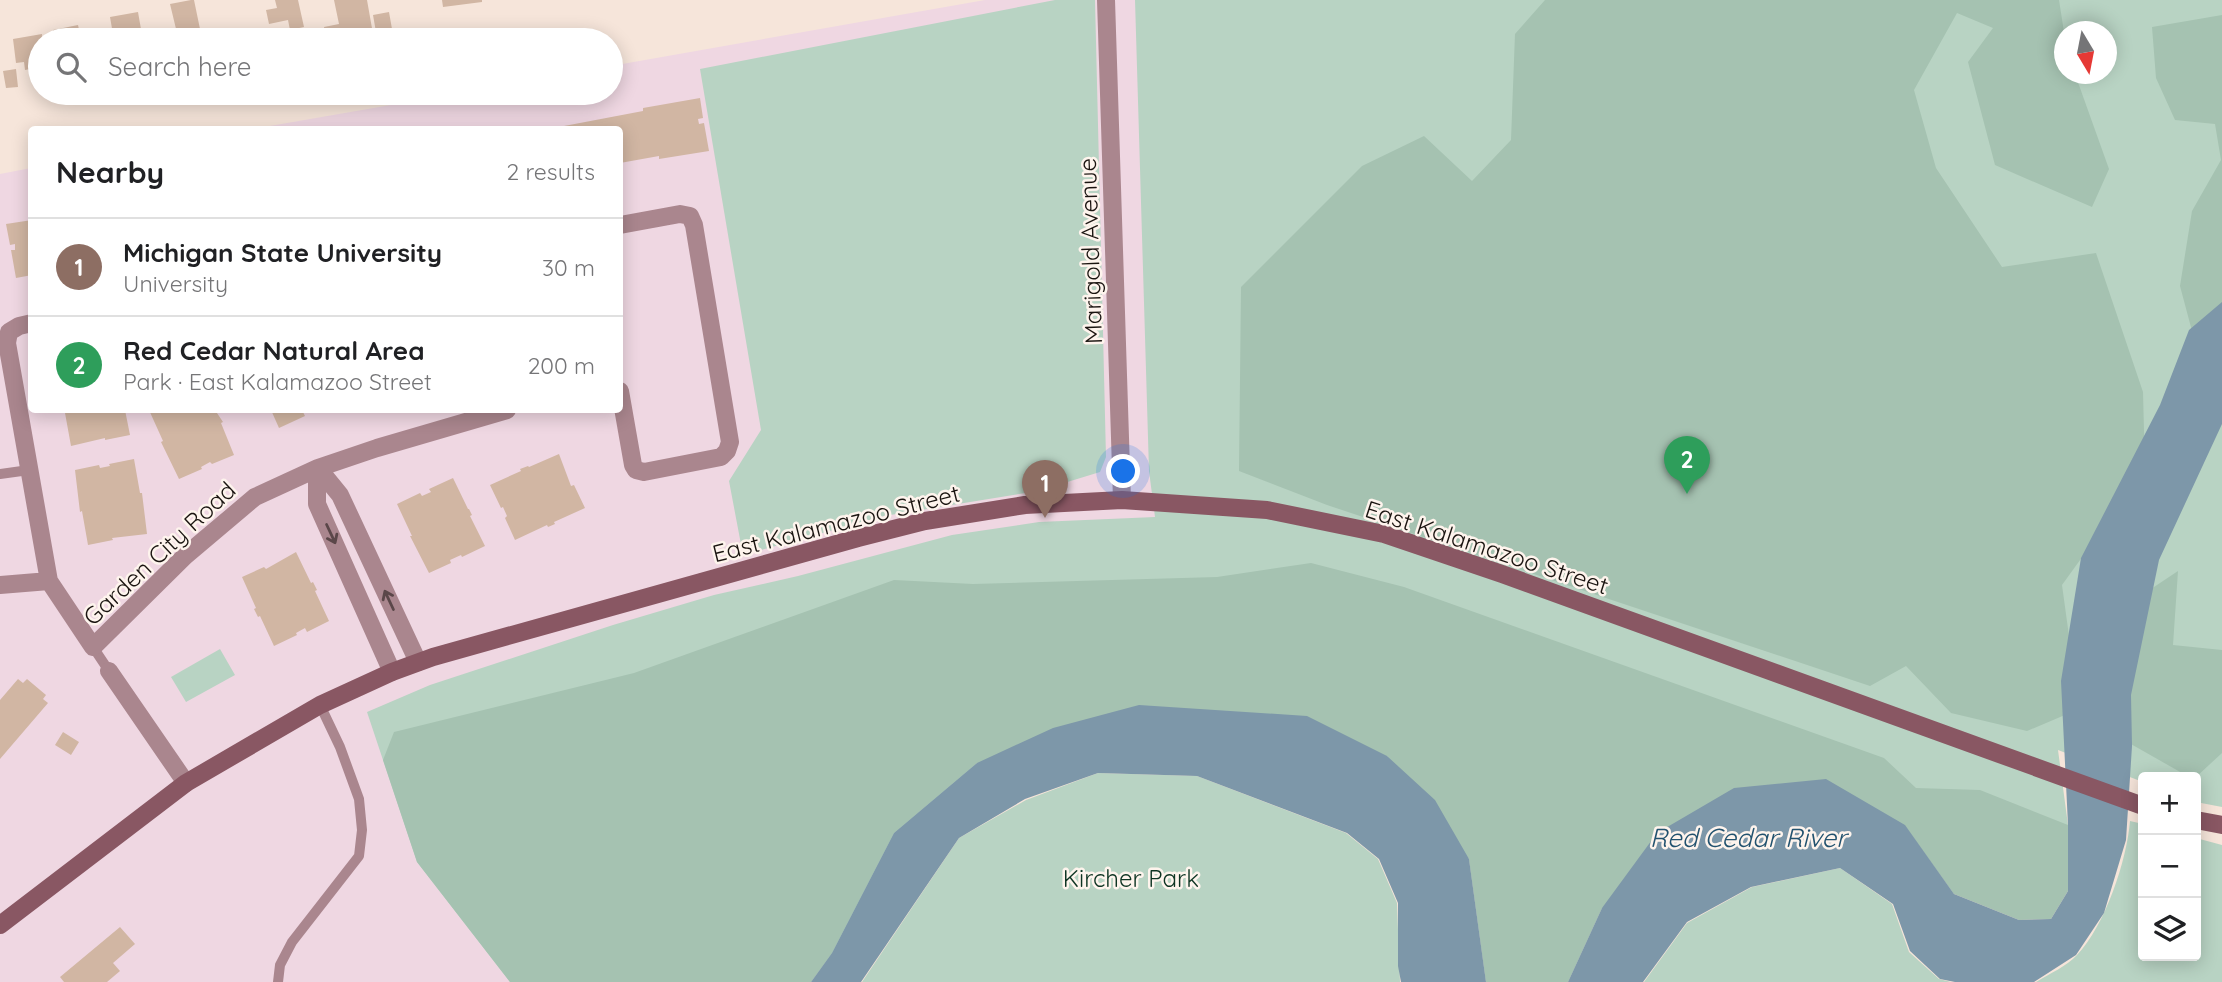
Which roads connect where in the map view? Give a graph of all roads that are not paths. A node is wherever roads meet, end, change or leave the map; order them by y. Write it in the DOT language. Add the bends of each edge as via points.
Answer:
graph roads {
  1 [pos="1107,0"];
  2 [pos="623,224"];
  3 [pos="28,324"];
  4 [pos="623,408"];
  5 [pos="496,413"];
  6 [pos="317,469"];
  7 [pos="29,470"];
  8 [pos="0,474"];
  9 [pos="1122,500"];
  10 [pos="49,581"];
  11 [pos="0,585"];
  12 [pos="93,647"];
  13 [pos="418,662"];
  14 [pos="109,671"];
  15 [pos="392,672"];
  16 [pos="320,705"];
  17 [pos="186,783"];
  18 [pos="2138,804"];
  19 [pos="2201,821"];
  20 [pos="2222,825"];
  21 [pos="0,925"];
  22 [pos="278,982"];
  1 -- 9 [label="street, Marigold Avenue"];
  2 -- 4 [label="street" via="690,216 730,442 727,451 721,457 636,470"];
  3 -- 7 [label="street, Garden City Road" via="9,332 7,343"];
  5 -- 6 [label="street, Garden City Road"];
  6 -- 12 [label="street, Garden City Road" via="255,497 185,556"];
  13 -- 6 [label="street, one-way" via="340,495"];
  6 -- 15 [label="street, one-way" via="317,504"];
  7 -- 8 [label="lane"];
  7 -- 10 [label="street, Garden City Road"];
  9 -- 13 [label="street, East Kalamazoo Street" via="1025,505 925,521"];
  9 -- 18 [label="street, East Kalamazoo Street" via="1268,510 1384,534"];
  10 -- 11 [label="street"];
  10 -- 12 [label="street, Garden City Road"];
  12 -- 14 [label="lane"];
  13 -- 15 [label="street, East Kalamazoo Street"];
  14 -- 17 [label="street"];
  15 -- 16 [label="street, East Kalamazoo Street"];
  16 -- 17 [label="street, East Kalamazoo Street"];
  16 -- 22 [label="lane" via="359,799 359,856 292,942 280,965"];
  17 -- 21 [label="street, East Kalamazoo Street"];
  19 -- 20 [label="street"];
}
